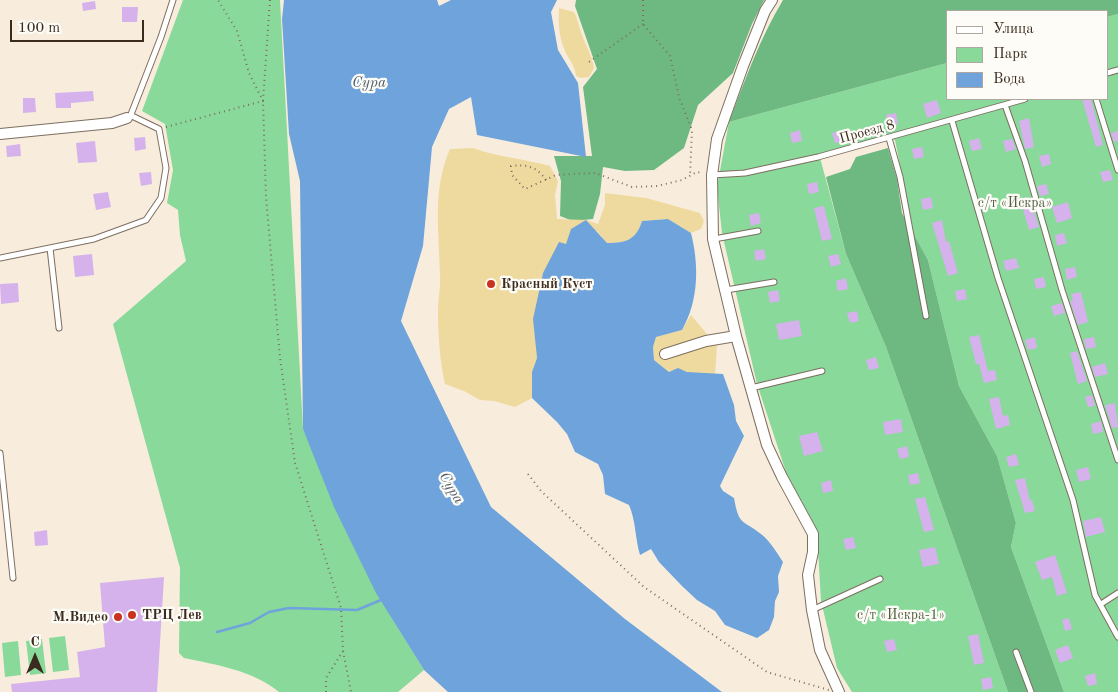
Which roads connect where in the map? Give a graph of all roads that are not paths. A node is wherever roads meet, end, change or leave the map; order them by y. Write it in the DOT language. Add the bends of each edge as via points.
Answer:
graph roads {
  1 [pos="173,0"];
  2 [pos="772,0"];
  3 [pos="1022,100"];
  4 [pos="1096,100"];
  5 [pos="1005,105"];
  6 [pos="130,117"];
  7 [pos="952,121"];
  8 [pos="0,134"];
  9 [pos="889,138"];
  10 [pos="1118,170"];
  11 [pos="712,175"];
  12 [pos="758,231"];
  13 [pos="713,240"];
  14 [pos="50,248"];
  15 [pos="0,258"];
  16 [pos="774,282"];
  17 [pos="725,290"];
  18 [pos="926,316"];
  19 [pos="59,328"];
  20 [pos="736,336"];
  21 [pos="665,354"];
  22 [pos="822,371"];
  23 [pos="751,388"];
  24 [pos="0,453"];
  25 [pos="1118,460"];
  26 [pos="12,578"];
  27 [pos="880,579"];
  28 [pos="1118,594"];
  29 [pos="1101,604"];
  30 [pos="812,610"];
  31 [pos="1118,637"];
  32 [pos="1016,652"];
  33 [pos="837,692"];
  34 [pos="1031,692"];
  1 -- 6 [label="lane"];
  2 -- 11 [label="street" via="743,66 717,139"];
  3 -- 5 [label="lane, Проезд 8"];
  4 -- 10 [label="lane"];
  5 -- 7 [label="lane, Проезд 8"];
  5 -- 25 [label="lane"];
  6 -- 8 [label="street" via="112,123"];
  6 -- 14 [label="lane" via="159,129 166,168 161,198 146,220 94,239"];
  7 -- 9 [label="lane, Проезд 8"];
  7 -- 29 [label="lane" via="998,278 1073,500 1095,595"];
  9 -- 11 [label="lane, Проезд 8" via="745,173"];
  9 -- 18 [label="lane" via="900,177"];
  11 -- 13 [label="street"];
  12 -- 13 [label="lane"];
  13 -- 17 [label="street"];
  14 -- 15 [label="lane"];
  14 -- 19 [label="lane"];
  16 -- 17 [label="lane"];
  17 -- 20 [label="street"];
  20 -- 21 [label="street" via="706,341"];
  20 -- 23 [label="street"];
  22 -- 23 [label="lane"];
  23 -- 30 [label="street" via="767,445 813,534 808,575"];
  24 -- 26 [label="lane"];
  27 -- 30 [label="lane"];
  28 -- 29 [label="lane"];
  29 -- 31 [label="lane"];
  30 -- 33 [label="street" via="820,650"];
  32 -- 34 [label="lane"];
}
